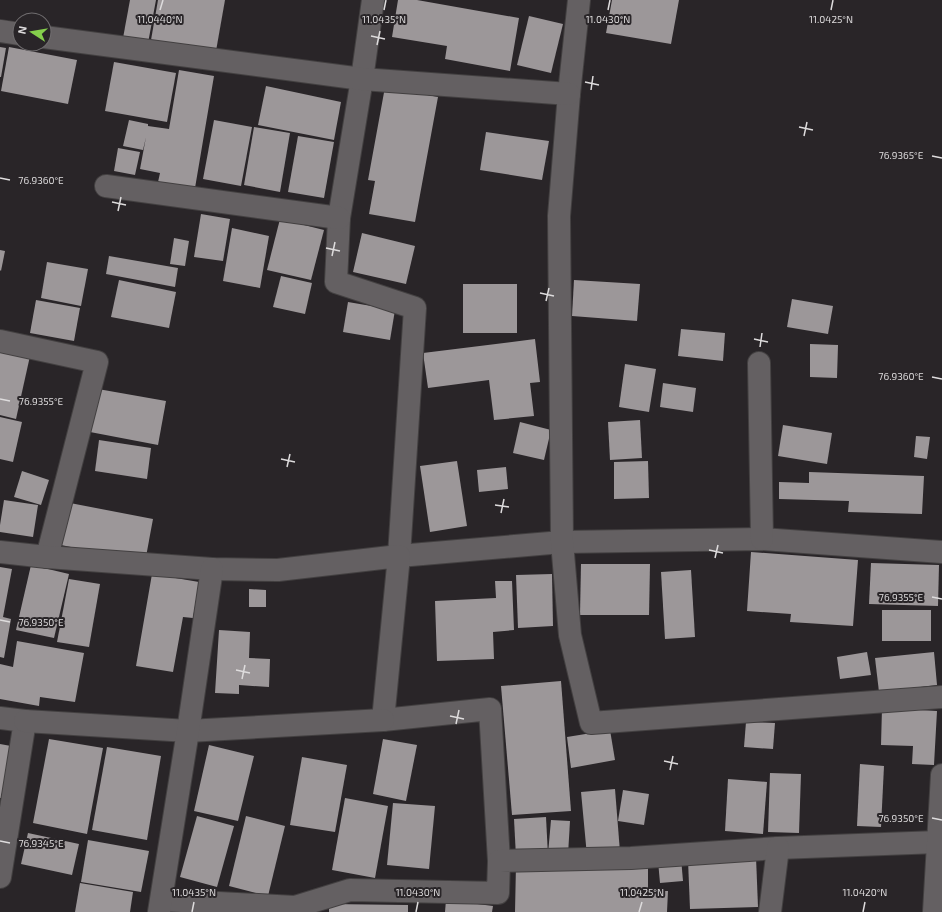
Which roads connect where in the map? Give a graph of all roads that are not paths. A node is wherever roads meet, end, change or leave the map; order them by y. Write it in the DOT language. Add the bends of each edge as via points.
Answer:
graph roads {
  1 [pos="373,0"];
  2 [pos="579,0"];
  3 [pos="0,31"];
  4 [pos="12,33"];
  5 [pos="52,38"];
  6 [pos="362,80"];
  7 [pos="569,94"];
  8 [pos="106,186"];
  9 [pos="339,218"];
  10 [pos="0,341"];
  11 [pos="759,363"];
  12 [pos="762,539"];
  13 [pos="562,542"];
  14 [pos="0,552"];
  15 [pos="942,552"];
  16 [pos="399,556"];
  17 [pos="47,557"];
  18 [pos="212,568"];
  19 [pos="942,697"];
  20 [pos="0,718"];
  21 [pos="383,720"];
  22 [pos="25,721"];
  23 [pos="188,731"];
  24 [pos="942,775"];
  25 [pos="938,842"];
  26 [pos="778,848"];
  27 [pos="499,860"];
  28 [pos="0,877"];
  29 [pos="160,906"];
  30 [pos="770,912"];
  31 [pos="934,912"];
  1 -- 6 [label="street"];
  2 -- 7 [label="street"];
  3 -- 4 [label="street"];
  5 -- 6 [label="street"];
  6 -- 7 [label="street"];
  6 -- 9 [label="street"];
  7 -- 13 [label="street" via="559,216"];
  8 -- 9 [label="street"];
  9 -- 16 [label="street" via="336,282 415,308"];
  10 -- 17 [label="street" via="97,362"];
  11 -- 12 [label="street"];
  12 -- 13 [label="street"];
  12 -- 15 [label="street"];
  13 -- 16 [label="street"];
  13 -- 19 [label="street" via="570,635 592,723"];
  14 -- 17 [label="street"];
  16 -- 18 [label="street" via="278,570"];
  16 -- 21 [label="street"];
  17 -- 18 [label="street"];
  18 -- 23 [label="street"];
  20 -- 22 [label="street"];
  21 -- 23 [label="street"];
  21 -- 27 [label="street" via="490,709"];
  22 -- 23 [label="street"];
  22 -- 28 [label="street"];
  23 -- 29 [label="street"];
  24 -- 25 [label="street"];
  25 -- 26 [label="street"];
  25 -- 31 [label="street"];
  26 -- 27 [label="street" via="631,858"];
  26 -- 30 [label="street"];
  27 -- 29 [label="street" via="498,893 350,890 295,907"];
}
